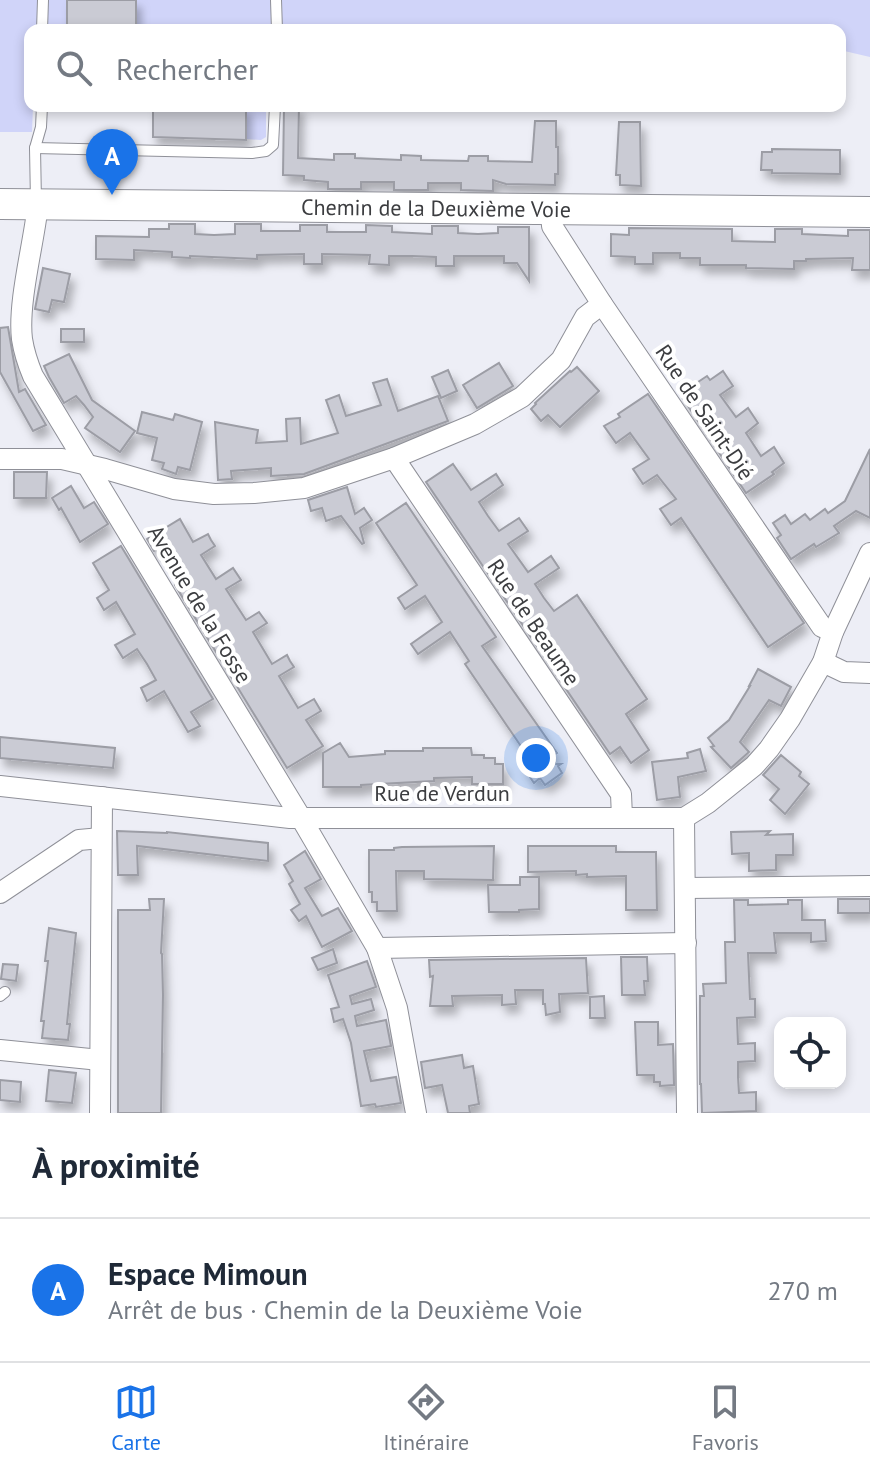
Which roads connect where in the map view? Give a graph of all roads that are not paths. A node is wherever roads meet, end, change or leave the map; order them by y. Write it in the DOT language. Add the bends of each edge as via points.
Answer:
graph roads {
  1 [pos="43,0"];
  2 [pos="276,0"];
  3 [pos="42,24"];
  4 [pos="277,24"];
  5 [pos="42,112"];
  6 [pos="275,112"];
  7 [pos="35,148"];
  8 [pos="0,204"];
  9 [pos="36,204"];
  10 [pos="551,210"];
  11 [pos="870,212"];
  12 [pos="602,304"];
  13 [pos="394,458"];
  14 [pos="0,459"];
  15 [pos="89,466"];
  16 [pos="870,553"];
  17 [pos="833,632"];
  18 [pos="823,662"];
  19 [pos="870,673"];
  20 [pos="0,786"];
  21 [pos="102,797"];
  22 [pos="622,817"];
  23 [pos="301,818"];
  24 [pos="684,818"];
  25 [pos="101,838"];
  26 [pos="870,886"];
  27 [pos="685,888"];
  28 [pos="0,893"];
  29 [pos="686,943"];
  30 [pos="377,948"];
  31 [pos="0,1050"];
  32 [pos="100,1060"];
  33 [pos="100,1113"];
  34 [pos="416,1113"];
  35 [pos="687,1113"];
  1 -- 3 [label="lane"];
  2 -- 4 [label="lane"];
  5 -- 7 [label="lane, Avenue de la Fosse"];
  6 -- 7 [label="lane" via="273,145 266,151"];
  7 -- 9 [label="lane, Avenue de la Fosse"];
  8 -- 9 [label="street, Chemin de la Deuxième Voie"];
  9 -- 10 [label="street, Chemin de la Deuxième Voie"];
  9 -- 15 [label="street, Avenue de la Fosse" via="22,316 25,357"];
  10 -- 11 [label="street, Chemin de la Deuxième Voie"];
  10 -- 12 [label="street, Rue de Saint-Dié" via="552,226"];
  12 -- 13 [label="street" via="585,317 561,360 522,397 475,424"];
  12 -- 17 [label="street, Rue de Saint-Dié" via="822,627"];
  13 -- 15 [label="street" via="304,488 254,493 174,489"];
  13 -- 22 [label="street, Rue de Beaume" via="621,794"];
  14 -- 15 [label="street" via="62,459"];
  15 -- 23 [label="street, Avenue de la Fosse"];
  16 -- 17 [label="street"];
  17 -- 18 [label="street"];
  18 -- 19 [label="street" via="844,672"];
  18 -- 24 [label="street" via="790,719 754,766"];
  20 -- 21 [label="street, Rue de Verdun"];
  21 -- 23 [label="street, Rue de Verdun"];
  21 -- 25 [label="street"];
  22 -- 23 [label="street, Rue de Verdun"];
  22 -- 24 [label="street, Rue de Verdun"];
  23 -- 30 [label="street, Avenue de la Fosse"];
  24 -- 27 [label="street"];
  25 -- 28 [label="street" via="79,840"];
  25 -- 32 [label="street"];
  26 -- 27 [label="street"];
  27 -- 29 [label="street"];
  29 -- 30 [label="street"];
  29 -- 35 [label="street"];
  30 -- 34 [label="street, Avenue de la Fosse" via="397,1008"];
  31 -- 32 [label="street"];
  32 -- 33 [label="street"];
}
